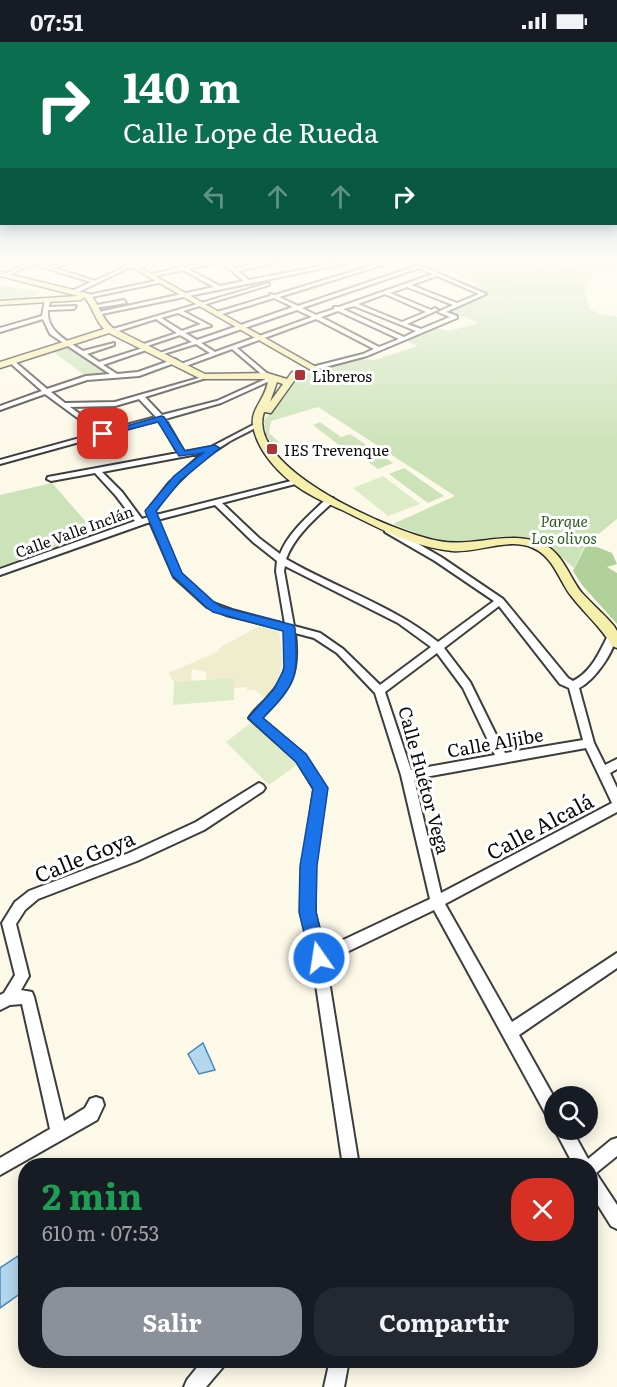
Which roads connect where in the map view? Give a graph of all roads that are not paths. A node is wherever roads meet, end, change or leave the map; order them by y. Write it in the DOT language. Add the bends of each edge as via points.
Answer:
graph roads {
  1 [pos="22,324"];
  2 [pos="48,324"];
  3 [pos="104,324"];
  4 [pos="135,324"];
  5 [pos="167,324"];
  6 [pos="204,324"];
  7 [pos="238,324"];
  8 [pos="249,324"];
  9 [pos="284,324"];
  10 [pos="299,324"];
  11 [pos="328,324"];
  12 [pos="372,324"];
  13 [pos="402,324"];
  14 [pos="438,324"];
  15 [pos="242,326"];
  16 [pos="290,327"];
  17 [pos="0,330"];
  18 [pos="112,330"];
  19 [pos="420,331"];
  20 [pos="181,332"];
  21 [pos="221,333"];
  22 [pos="260,337"];
  23 [pos="402,338"];
  24 [pos="66,342"];
  25 [pos="196,342"];
  26 [pos="112,344"];
  27 [pos="145,347"];
  28 [pos="233,347"];
  29 [pos="378,349"];
  30 [pos="83,353"];
  31 [pos="215,354"];
  32 [pos="159,355"];
  33 [pos="11,361"];
  34 [pos="179,363"];
  35 [pos="99,364"];
  36 [pos="0,365"];
  37 [pos="314,368"];
  38 [pos="298,373"];
  39 [pos="116,376"];
  40 [pos="204,377"];
  41 [pos="270,377"];
  42 [pos="287,382"];
  43 [pos="45,391"];
  44 [pos="140,396"];
  45 [pos="63,405"];
  46 [pos="0,408"];
  47 [pos="161,418"];
  48 [pos="257,425"];
  49 [pos="103,434"];
  50 [pos="215,448"];
  51 [pos="182,454"];
  52 [pos="0,462"];
  53 [pos="96,470"];
  54 [pos="51,479"];
  55 [pos="296,481"];
  56 [pos="330,500"];
  57 [pos="216,501"];
  58 [pos="146,520"];
  59 [pos="385,528"];
  60 [pos="456,548"];
  61 [pos="280,559"];
  62 [pos="438,559"];
  63 [pos="0,572"];
  64 [pos="500,601"];
  65 [pos="289,628"];
  66 [pos="615,639"];
  67 [pos="437,648"];
  68 [pos="573,686"];
  69 [pos="379,691"];
  70 [pos="589,743"];
  71 [pos="502,758"];
  72 [pos="617,764"];
  73 [pos="602,772"];
  74 [pos="407,775"];
  75 [pos="258,788"];
  76 [pos="617,800"];
  77 [pos="617,806"];
  78 [pos="438,902"];
  79 [pos="319,958"];
  80 [pos="617,960"];
  81 [pos="5,1000"];
  82 [pos="510,1032"];
  83 [pos="544,1094"];
  84 [pos="96,1105"];
  85 [pos="59,1132"];
  86 [pos="569,1140"];
  87 [pos="617,1146"];
  88 [pos="350,1158"];
  89 [pos="579,1158"];
  90 [pos="598,1161"];
  91 [pos="0,1167"];
  92 [pos="598,1190"];
  93 [pos="617,1220"];
  94 [pos="209,1368"];
  95 [pos="338,1368"];
  96 [pos="194,1387"];
  97 [pos="334,1387"];
  1 -- 17 [label="street"];
  2 -- 24 [label="street" via="52,333"];
  3 -- 18 [label="street"];
  4 -- 18 [label="street"];
  5 -- 20 [label="street"];
  6 -- 20 [label="street"];
  6 -- 21 [label="street"];
  7 -- 15 [label="street"];
  8 -- 15 [label="street"];
  9 -- 16 [label="street"];
  10 -- 16 [label="street"];
  11 -- 29 [label="street"];
  12 -- 23 [label="street"];
  13 -- 19 [label="street"];
  14 -- 19 [label="street"];
  15 -- 21 [label="street"];
  15 -- 22 [label="street"];
  16 -- 22 [label="street"];
  18 -- 24 [label="street"];
  18 -- 27 [label="street"];
  19 -- 23 [label="street"];
  20 -- 25 [label="street"];
  20 -- 27 [label="street"];
  21 -- 25 [label="street"];
  22 -- 28 [label="street"];
  22 -- 37 [label="street"];
  23 -- 29 [label="street"];
  24 -- 30 [label="street"];
  24 -- 33 [label="street"];
  25 -- 31 [label="street"];
  25 -- 32 [label="street"];
  26 -- 30 [label="street"];
  27 -- 32 [label="street"];
  27 -- 35 [label="street"];
  28 -- 31 [label="street"];
  28 -- 41 [label="street"];
  29 -- 37 [label="street" via="365,356"];
  30 -- 35 [label="street"];
  31 -- 34 [label="street"];
  32 -- 34 [label="street"];
  33 -- 36 [label="street"];
  33 -- 43 [label="street"];
  34 -- 39 [label="street"];
  34 -- 40 [label="street"];
  35 -- 39 [label="street"];
  37 -- 38 [label="street"];
  38 -- 41 [label="street"];
  38 -- 42 [label="street"];
  39 -- 43 [label="street" via="86,378"];
  40 -- 41 [label="street"];
  40 -- 44 [label="street"];
  41 -- 42 [label="street"];
  41 -- 47 [label="street" via="219,402"];
  41 -- 48 [label="street" via="273,387 256,418"];
  42 -- 48 [label="street"];
  43 -- 45 [label="street"];
  43 -- 46 [label="street"];
  44 -- 45 [label="street" via="115,404"];
  44 -- 47 [label="street"];
  45 -- 49 [label="street"];
  47 -- 49 [label="street"];
  47 -- 51 [label="street"];
  48 -- 50 [label="street"];
  48 -- 55 [label="street" via="268,450"];
  49 -- 52 [label="street"];
  50 -- 51 [label="street"];
  50 -- 58 [label="street" via="178,478"];
  51 -- 53 [label="street"];
  53 -- 54 [label="street"];
  53 -- 58 [label="street, Calle Huétor Vega"];
  55 -- 56 [label="street"];
  55 -- 57 [label="street, Calle Valle Inclán"];
  56 -- 59 [label="street"];
  56 -- 61 [label="street" via="308,521"];
  57 -- 58 [label="street, Calle Valle Inclán"];
  57 -- 61 [label="street"];
  58 -- 63 [label="street, Calle Valle Inclán"];
  58 -- 65 [label="street, Calle Huétor Vega" via="177,575 210,605"];
  59 -- 60 [label="street" via="420,541"];
  59 -- 62 [label="street"];
  60 -- 62 [label="street" via="441,551"];
  60 -- 66 [label="street" via="506,540 544,549 559,563 576,593"];
  61 -- 65 [label="street"];
  61 -- 67 [label="street" via="401,619"];
  62 -- 64 [label="street"];
  64 -- 67 [label="street"];
  64 -- 68 [label="street" via="564,681"];
  65 -- 69 [label="street, Calle Huétor Vega" via="325,640"];
  65 -- 79 [label="street" via="291,669 279,693 254,718 301,758 320,788 309,866 308,912"];
  66 -- 68 [label="street" via="585,682"];
  67 -- 69 [label="street"];
  67 -- 71 [label="street" via="467,687"];
  68 -- 70 [label="street"];
  69 -- 74 [label="street, Calle Huétor Vega"];
  70 -- 71 [label="street, Calle Aljibe"];
  70 -- 73 [label="street"];
  71 -- 74 [label="street, Calle Aljibe"];
  72 -- 73 [label="street"];
  73 -- 76 [label="street"];
  74 -- 78 [label="street, Calle Huétor Vega"];
  75 -- 81 [label="street, Calle Goya" via="200,826 34,896 20,906 9,923 22,976"];
  77 -- 78 [label="street, Calle Alcalá"];
  78 -- 79 [label="street, Calle Alcalá"];
  78 -- 82 [label="street, Calle Huétor Vega"];
  79 -- 88 [label="street"];
  80 -- 82 [label="street"];
  81 -- 85 [label="street" via="27,997"];
  82 -- 83 [label="street, Calle Huétor Vega"];
  84 -- 85 [label="street" via="91,1114"];
  85 -- 91 [label="street"];
  86 -- 89 [label="street"];
  87 -- 90 [label="street"];
  92 -- 93 [label="street"];
  94 -- 96 [label="street"];
  95 -- 97 [label="street"];
}
